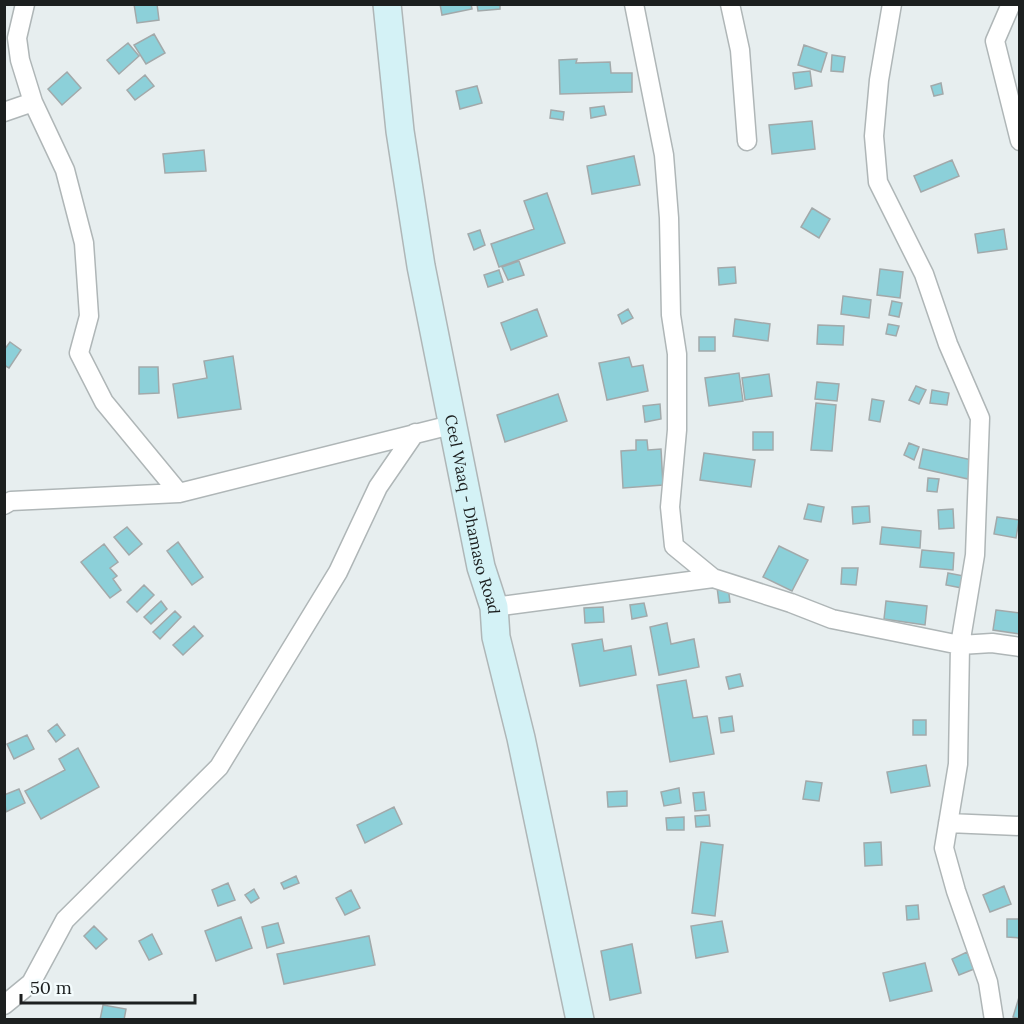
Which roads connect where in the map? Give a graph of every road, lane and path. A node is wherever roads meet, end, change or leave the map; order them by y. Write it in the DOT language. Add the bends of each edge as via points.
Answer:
graph roads {
  1 [pos="25,4"];
  2 [pos="387,4"];
  3 [pos="634,4"];
  4 [pos="730,4"];
  5 [pos="892,4"];
  6 [pos="1011,4"];
  7 [pos="33,102"];
  8 [pos="4,112"];
  9 [pos="747,141"];
  10 [pos="1020,141"];
  11 [pos="454,424"];
  12 [pos="415,432"];
  13 [pos="179,494"];
  14 [pos="7,497"];
  15 [pos="713,578"];
  16 [pos="494,608"];
  17 [pos="960,645"];
  18 [pos="1020,647"];
  19 [pos="948,824"];
  20 [pos="1020,826"];
  21 [pos="4,1005"];
  22 [pos="580,1020"];
  23 [pos="994,1020"];
  1 -- 7 [label="street" via="17,38"];
  2 -- 11 [label="main road, Ceel Waaq - Dhamaso Road" via="400,131 421,266"];
  3 -- 15 [label="street" via="664,155 669,218 671,315 677,354 677,430 670,507 674,546"];
  4 -- 9 [label="street" via="740,50"];
  5 -- 17 [label="street" via="874,136 878,182 924,274 948,344 980,418 975,555"];
  6 -- 10 [label="street" via="995,41"];
  7 -- 8 [label="street"];
  7 -- 13 [label="street" via="65,170 84,243 89,316 80,353 104,402"];
  11 -- 12 [label="street"];
  11 -- 16 [label="main road, Ceel Waaq - Dhamaso Road" via="481,567"];
  12 -- 13 [label="street"];
  12 -- 21 [label="street" via="378,487 338,572 219,767 65,920 31,982"];
  13 -- 14 [label="street"];
  15 -- 16 [label="street"];
  15 -- 17 [label="street" via="832,619"];
  16 -- 22 [label="main road, Ceel Waaq - Dhamaso Road" via="496,637"];
  17 -- 18 [label="street" via="992,643"];
  17 -- 19 [label="street" via="958,764"];
  19 -- 20 [label="street"];
  19 -- 23 [label="street" via="944,848 988,982"];
}
